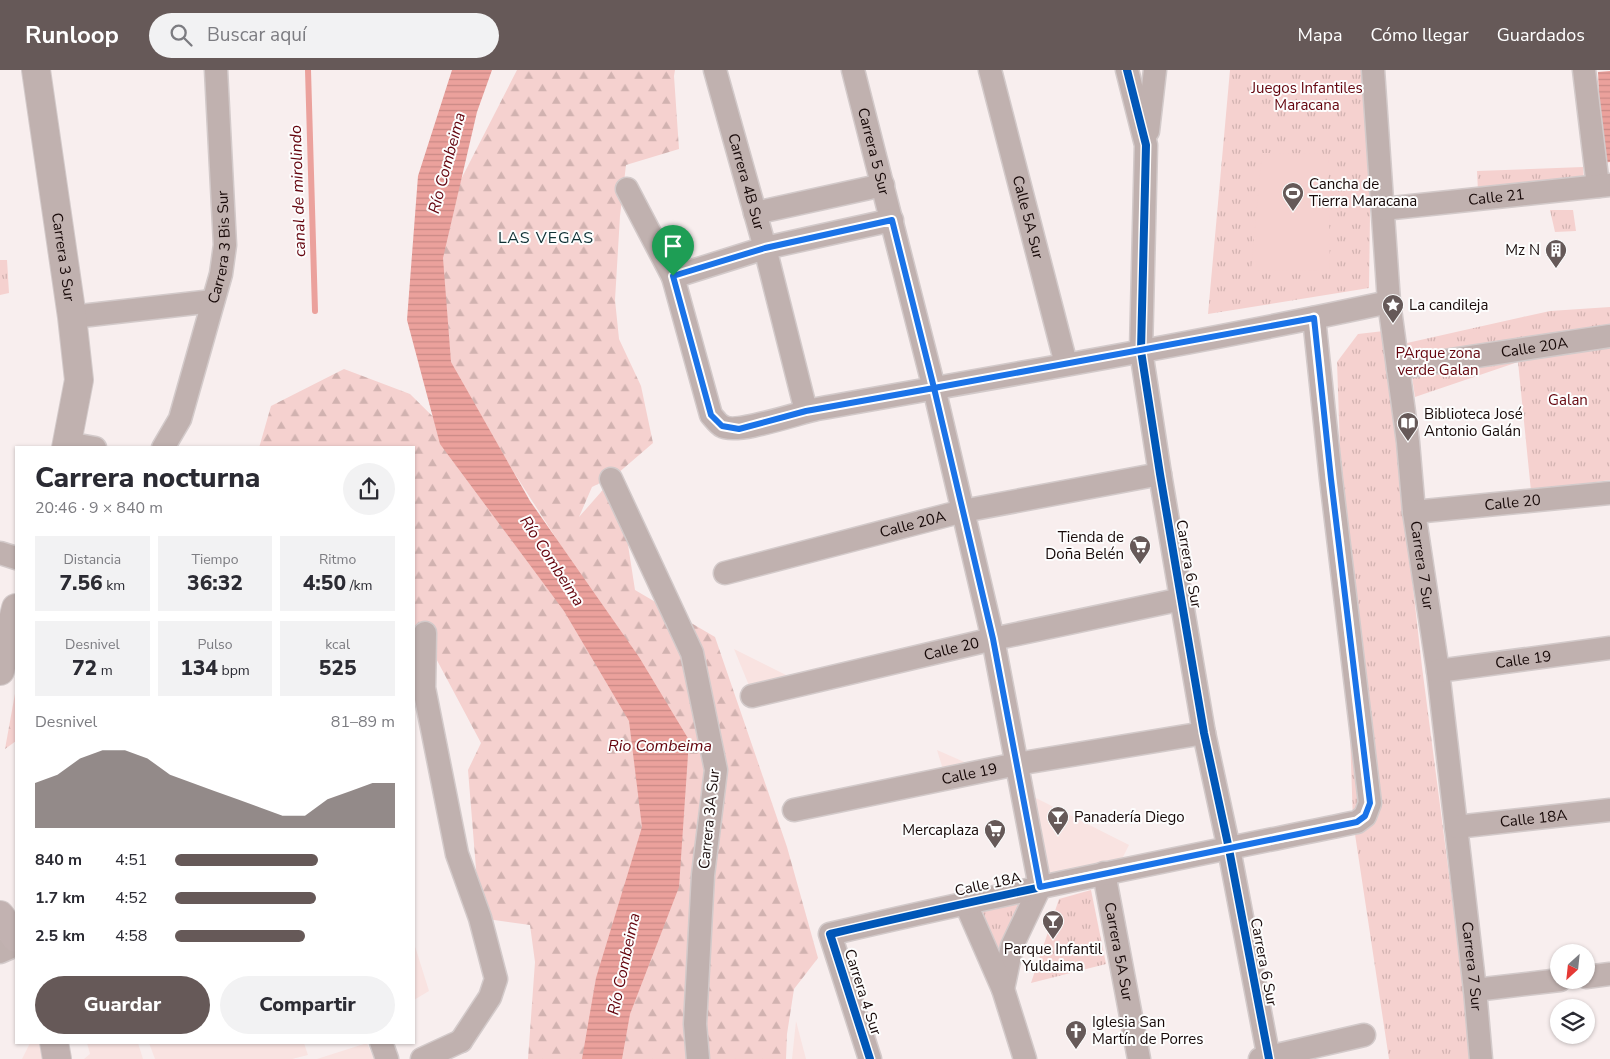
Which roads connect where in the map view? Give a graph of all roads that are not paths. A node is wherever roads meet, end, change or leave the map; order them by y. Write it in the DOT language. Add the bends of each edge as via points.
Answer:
graph roads {
  1 [pos="36,70"];
  2 [pos="216,70"];
  3 [pos="715,70"];
  4 [pos="853,70"];
  5 [pos="990,70"];
  6 [pos="1127,70"];
  7 [pos="1155,70"];
  8 [pos="1373,70"];
  9 [pos="1584,70"];
  10 [pos="1146,145"];
  11 [pos="883,185"];
  12 [pos="1604,186"];
  13 [pos="627,189"];
  14 [pos="1383,209"];
  15 [pos="755,213"];
  16 [pos="892,220"];
  17 [pos="765,248"];
  18 [pos="673,276"];
  19 [pos="213,301"];
  20 [pos="1389,302"];
  21 [pos="72,317"];
  22 [pos="1314,318"];
  23 [pos="1610,336"];
  24 [pos="1141,350"];
  25 [pos="1066,364"];
  26 [pos="1398,368"];
  27 [pos="934,388"];
  28 [pos="806,411"];
  29 [pos="67,445"];
  30 [pos="164,446"];
  31 [pos="1160,474"];
  32 [pos="611,479"];
  33 [pos="1610,492"];
  34 [pos="964,511"];
  35 [pos="1414,512"];
  36 [pos="0,552"];
  37 [pos="15,558"];
  38 [pos="725,573"];
  39 [pos="1182,599"];
  40 [pos="15,619"];
  41 [pos="425,633"];
  42 [pos="993,639"];
  43 [pos="1610,648"];
  44 [pos="0,671"];
  45 [pos="1438,671"];
  46 [pos="752,696"];
  47 [pos="1204,733"];
  48 [pos="1017,764"];
  49 [pos="794,810"];
  50 [pos="1610,810"];
  51 [pos="1456,827"];
  52 [pos="1229,849"];
  53 [pos="1104,873"];
  54 [pos="1040,887"];
  55 [pos="965,902"];
  56 [pos="0,915"];
  57 [pos="830,934"];
  58 [pos="15,937"];
  59 [pos="15,946"];
  60 [pos="0,952"];
  61 [pos="1610,974"];
  62 [pos="1595,976"];
  63 [pos="1550,981"];
  64 [pos="1003,988"];
  65 [pos="1475,990"];
  66 [pos="1364,1035"];
  67 [pos="54,1044"];
  68 [pos="382,1044"];
  69 [pos="465,1050"];
  70 [pos="1265,1058"];
  71 [pos="57,1059"];
  72 [pos="387,1059"];
  73 [pos="422,1059"];
  74 [pos="698,1059"];
  75 [pos="870,1059"];
  76 [pos="1025,1059"];
  77 [pos="1139,1059"];
  78 [pos="1481,1059"];
  1 -- 21 [label="street, Carrera 3 Sur"];
  2 -- 19 [label="street, Carrera 3 Bis Sur" via="225,245"];
  3 -- 15 [label="street, Carrera 4B Sur"];
  4 -- 11 [label="street, Carrera 5 Sur"];
  5 -- 25 [label="street, Calle 5A Sur"];
  6 -- 10 [label="street, Carrera 6 Sur"];
  7 -- 10 [label="street, Carrera 6 Sur"];
  8 -- 14 [label="street, Carrera 7 Sur"];
  9 -- 12 [label="street"];
  10 -- 24 [label="street, Carrera 6 Sur"];
  11 -- 15 [label="street"];
  11 -- 16 [label="street, Carrera 5 Sur"];
  12 -- 14 [label="street, Calle 21"];
  13 -- 18 [label="street"];
  14 -- 20 [label="street, Carrera 7 Sur"];
  15 -- 17 [label="street, Carrera 4B Sur"];
  16 -- 17 [label="street"];
  16 -- 27 [label="street, Carrera 5 Sur"];
  17 -- 18 [label="street"];
  17 -- 28 [label="street, Carrera 4B Sur"];
  18 -- 28 [label="street" via="711,415 722,426 739,429"];
  19 -- 21 [label="street"];
  19 -- 30 [label="street, Carrera 3 Bis Sur" via="180,419"];
  20 -- 22 [label="street"];
  20 -- 26 [label="street, Carrera 7 Sur"];
  21 -- 29 [label="street, Carrera 3 Sur" via="79,380"];
  22 -- 24 [label="street"];
  22 -- 52 [label="street, Calle 18A" via="1370,803 1365,816 1357,822"];
  23 -- 26 [label="street, Calle 20A"];
  24 -- 25 [label="street"];
  24 -- 31 [label="street, Carrera 6 Sur"];
  25 -- 27 [label="street"];
  26 -- 35 [label="street, Carrera 7 Sur"];
  27 -- 28 [label="street"];
  27 -- 34 [label="street, Carrera 5 Sur"];
  31 -- 34 [label="street, Calle 20A"];
  31 -- 39 [label="street, Carrera 6 Sur"];
  32 -- 74 [label="street, Carrera 3A Sur" via="692,653 716,770 703,874 695,1024"];
  33 -- 35 [label="street, Calle 20"];
  34 -- 38 [label="street, Calle 20A"];
  34 -- 42 [label="street, Carrera 5 Sur"];
  35 -- 45 [label="street, Carrera 7 Sur"];
  36 -- 37 [label="street"];
  39 -- 42 [label="street, Calle 20"];
  39 -- 47 [label="street, Carrera 6 Sur"];
  40 -- 44 [label="street"];
  41 -- 69 [label="street" via="424,688 457,854 480,918 496,979"];
  42 -- 46 [label="street, Calle 20"];
  42 -- 48 [label="street, Carrera 5 Sur"];
  43 -- 45 [label="street, Calle 19"];
  45 -- 51 [label="street, Carrera 7 Sur"];
  47 -- 48 [label="street, Calle 19"];
  47 -- 52 [label="street, Carrera 6 Sur"];
  48 -- 49 [label="street, Calle 19"];
  48 -- 54 [label="street, Carrera 5 Sur"];
  50 -- 51 [label="street, Calle 18A"];
  51 -- 65 [label="street, Carrera 7 Sur"];
  52 -- 53 [label="street, Calle 18A"];
  52 -- 70 [label="street, Carrera 6 Sur"];
  53 -- 54 [label="street, Calle 18A"];
  53 -- 77 [label="street, Carrera 5A Sur"];
  54 -- 55 [label="street, Calle 18A"];
  54 -- 64 [label="street" via="1012,946"];
  55 -- 57 [label="street, Calle 18A"];
  55 -- 64 [label="street"];
  56 -- 58 [label="main road"];
  57 -- 75 [label="street, Carrera 4 Sur"];
  59 -- 60 [label="street"];
  61 -- 62 [label="street"];
  63 -- 65 [label="street"];
  64 -- 76 [label="street"];
  65 -- 78 [label="street, Carrera 7 Sur"];
  66 -- 70 [label="street"];
  67 -- 71 [label="main road"];
  68 -- 72 [label="street"];
  69 -- 73 [label="street"];
}
